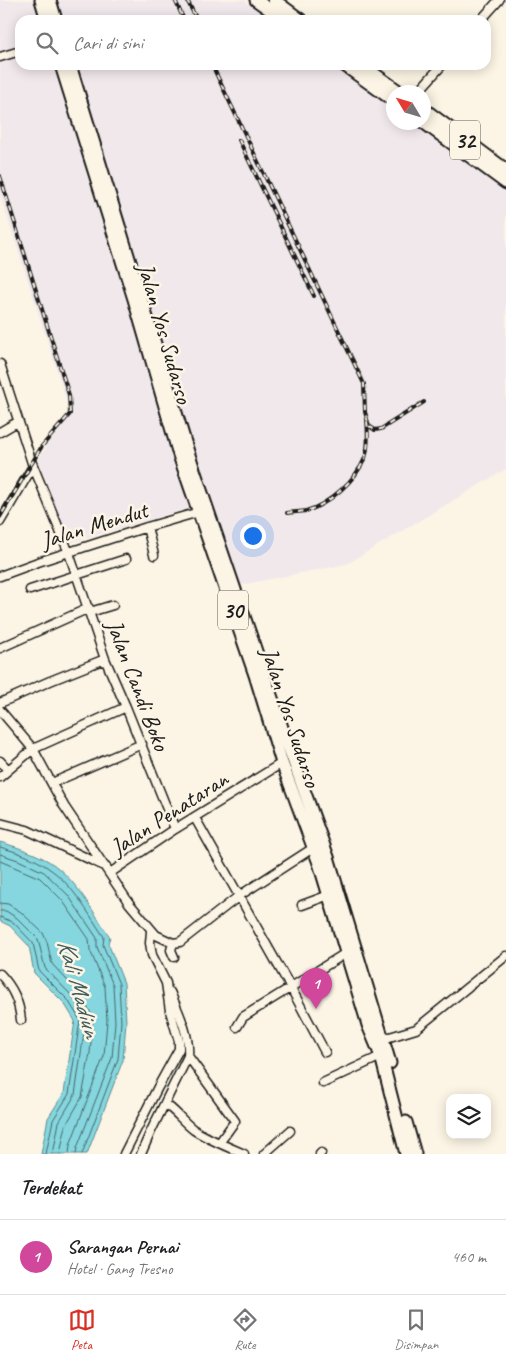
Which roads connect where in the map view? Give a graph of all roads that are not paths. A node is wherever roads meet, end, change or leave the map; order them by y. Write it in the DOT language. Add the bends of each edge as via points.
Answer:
graph roads {
  1 [pos="41,0"];
  2 [pos="50,0"];
  3 [pos="256,0"];
  4 [pos="274,0"];
  5 [pos="499,0"];
  6 [pos="46,15"];
  7 [pos="54,15"];
  8 [pos="277,15"];
  9 [pos="294,15"];
  10 [pos="486,15"];
  11 [pos="15,52"];
  12 [pos="0,57"];
  13 [pos="64,70"];
  14 [pos="72,70"];
  15 [pos="351,70"];
  16 [pos="369,70"];
  17 [pos="438,70"];
  18 [pos="390,85"];
  19 [pos="424,85"];
  20 [pos="386,95"];
  21 [pos="431,114"];
  22 [pos="431,128"];
  23 [pos="506,170"];
  24 [pos="506,183"];
  25 [pos="0,364"];
  26 [pos="18,422"];
  27 [pos="0,432"];
  28 [pos="33,466"];
  29 [pos="199,512"];
  30 [pos="0,522"];
  31 [pos="147,527"];
  32 [pos="69,553"];
  33 [pos="154,555"];
  34 [pos="126,559"];
  35 [pos="77,574"];
  36 [pos="0,576"];
  37 [pos="30,590"];
  38 [pos="113,605"];
  39 [pos="89,610"];
  40 [pos="0,648"];
  41 [pos="105,660"];
  42 [pos="259,674"];
  43 [pos="0,703"];
  44 [pos="126,707"];
  45 [pos="0,710"];
  46 [pos="142,744"];
  47 [pos="33,749"];
  48 [pos="0,761"];
  49 [pos="282,764"];
  50 [pos="8,770"];
  51 [pos="0,777"];
  52 [pos="52,783"];
  53 [pos="195,818"];
  54 [pos="0,823"];
  55 [pos="175,829"];
  56 [pos="313,848"];
  57 [pos="108,870"];
  58 [pos="329,895"];
  59 [pos="239,896"];
  60 [pos="302,905"];
  61 [pos="151,937"];
  62 [pos="173,943"];
  63 [pos="346,953"];
  64 [pos="506,956"];
  65 [pos="174,957"];
  66 [pos="0,974"];
  67 [pos="166,983"];
  68 [pos="291,988"];
  69 [pos="21,1020"];
  70 [pos="373,1023"];
  71 [pos="237,1027"];
  72 [pos="383,1039"];
  73 [pos="325,1052"];
  74 [pos="188,1056"];
  75 [pos="381,1056"];
  76 [pos="323,1083"];
  77 [pos="165,1104"];
  78 [pos="290,1131"];
  79 [pos="220,1142"];
  80 [pos="234,1152"];
  81 [pos="124,1154"];
  82 [pos="141,1154"];
  83 [pos="244,1154"];
  84 [pos="264,1154"];
  85 [pos="406,1154"];
  86 [pos="415,1154"];
  1 -- 6 [label="highway"];
  2 -- 7 [label="highway"];
  3 -- 8 [label="highway"];
  4 -- 9 [label="highway"];
  5 -- 10 [label="street"];
  11 -- 12 [label="street"];
  13 -- 29 [label="highway, Jalan Yos Sudarso / 30"];
  14 -- 42 [label="highway, Jalan Yos Sudarso / 30"];
  15 -- 20 [label="highway"];
  16 -- 18 [label="highway"];
  17 -- 19 [label="street"];
  21 -- 23 [label="highway, 32"];
  22 -- 24 [label="highway, 32"];
  25 -- 26 [label="street, Jalan Candi Boko"];
  26 -- 27 [label="street"];
  26 -- 28 [label="street, Jalan Candi Boko"];
  28 -- 30 [label="street"];
  28 -- 32 [label="street, Jalan Candi Boko"];
  29 -- 31 [label="street, Jalan Mendut"];
  29 -- 42 [label="highway, Jalan Yos Sudarso / 30"];
  31 -- 32 [label="street, Jalan Mendut"];
  31 -- 33 [label="street"];
  32 -- 35 [label="street, Jalan Candi Boko"];
  32 -- 36 [label="street, Jalan Mendut"];
  34 -- 35 [label="street"];
  35 -- 37 [label="street"];
  35 -- 39 [label="street, Jalan Candi Boko"];
  38 -- 39 [label="street"];
  39 -- 40 [label="street"];
  39 -- 41 [label="street, Jalan Candi Boko"];
  41 -- 43 [label="street"];
  41 -- 44 [label="street, Jalan Candi Boko"];
  42 -- 49 [label="highway, Jalan Yos Sudarso / 30"];
  42 -- 70 [label="highway, Jalan Yos Sudarso / 30" via="328,857"];
  44 -- 46 [label="street, Jalan Candi Boko"];
  44 -- 47 [label="street"];
  45 -- 47 [label="street, Jalan Penataran"];
  46 -- 52 [label="street"];
  46 -- 55 [label="street, Jalan Candi Boko"];
  47 -- 50 [label="street"];
  47 -- 52 [label="street, Jalan Penataran"];
  48 -- 50 [label="street"];
  49 -- 53 [label="street, Jalan Penataran"];
  49 -- 56 [label="highway, Jalan Yos Sudarso / 30"];
  50 -- 51 [label="street"];
  52 -- 57 [label="street, Jalan Penataran"];
  53 -- 55 [label="street, Jalan Penataran"];
  53 -- 59 [label="street"];
  54 -- 57 [label="street" via="27,830"];
  55 -- 57 [label="street, Jalan Penataran"];
  56 -- 58 [label="highway, Jalan Yos Sudarso / 30"];
  56 -- 59 [label="street"];
  57 -- 61 [label="street"];
  58 -- 60 [label="street"];
  58 -- 63 [label="highway, Jalan Yos Sudarso / 30"];
  59 -- 62 [label="street" via="180,942"];
  59 -- 68 [label="street"];
  61 -- 62 [label="street"];
  61 -- 67 [label="street" via="152,955"];
  62 -- 65 [label="street"];
  63 -- 68 [label="street"];
  63 -- 70 [label="highway, Jalan Yos Sudarso / 30"];
  64 -- 72 [label="street" via="416,1029"];
  66 -- 69 [label="street" via="15,994"];
  67 -- 74 [label="street" via="178,1011"];
  67 -- 81 [label="street" via="179,1049"];
  68 -- 71 [label="street" via="243,1017"];
  68 -- 73 [label="street"];
  70 -- 72 [label="highway, Jalan Yos Sudarso / 30"];
  70 -- 75 [label="highway, Jalan Yos Sudarso / 30"];
  72 -- 86 [label="highway, Jalan Yos Sudarso / 30"];
  74 -- 77 [label="street"];
  74 -- 79 [label="street" via="235,1121"];
  75 -- 76 [label="street"];
  75 -- 85 [label="highway, Jalan Yos Sudarso / 30"];
  77 -- 79 [label="street" via="196,1131"];
  77 -- 82 [label="street"];
  78 -- 84 [label="street"];
  79 -- 80 [label="street"];
  80 -- 83 [label="street"];
}
